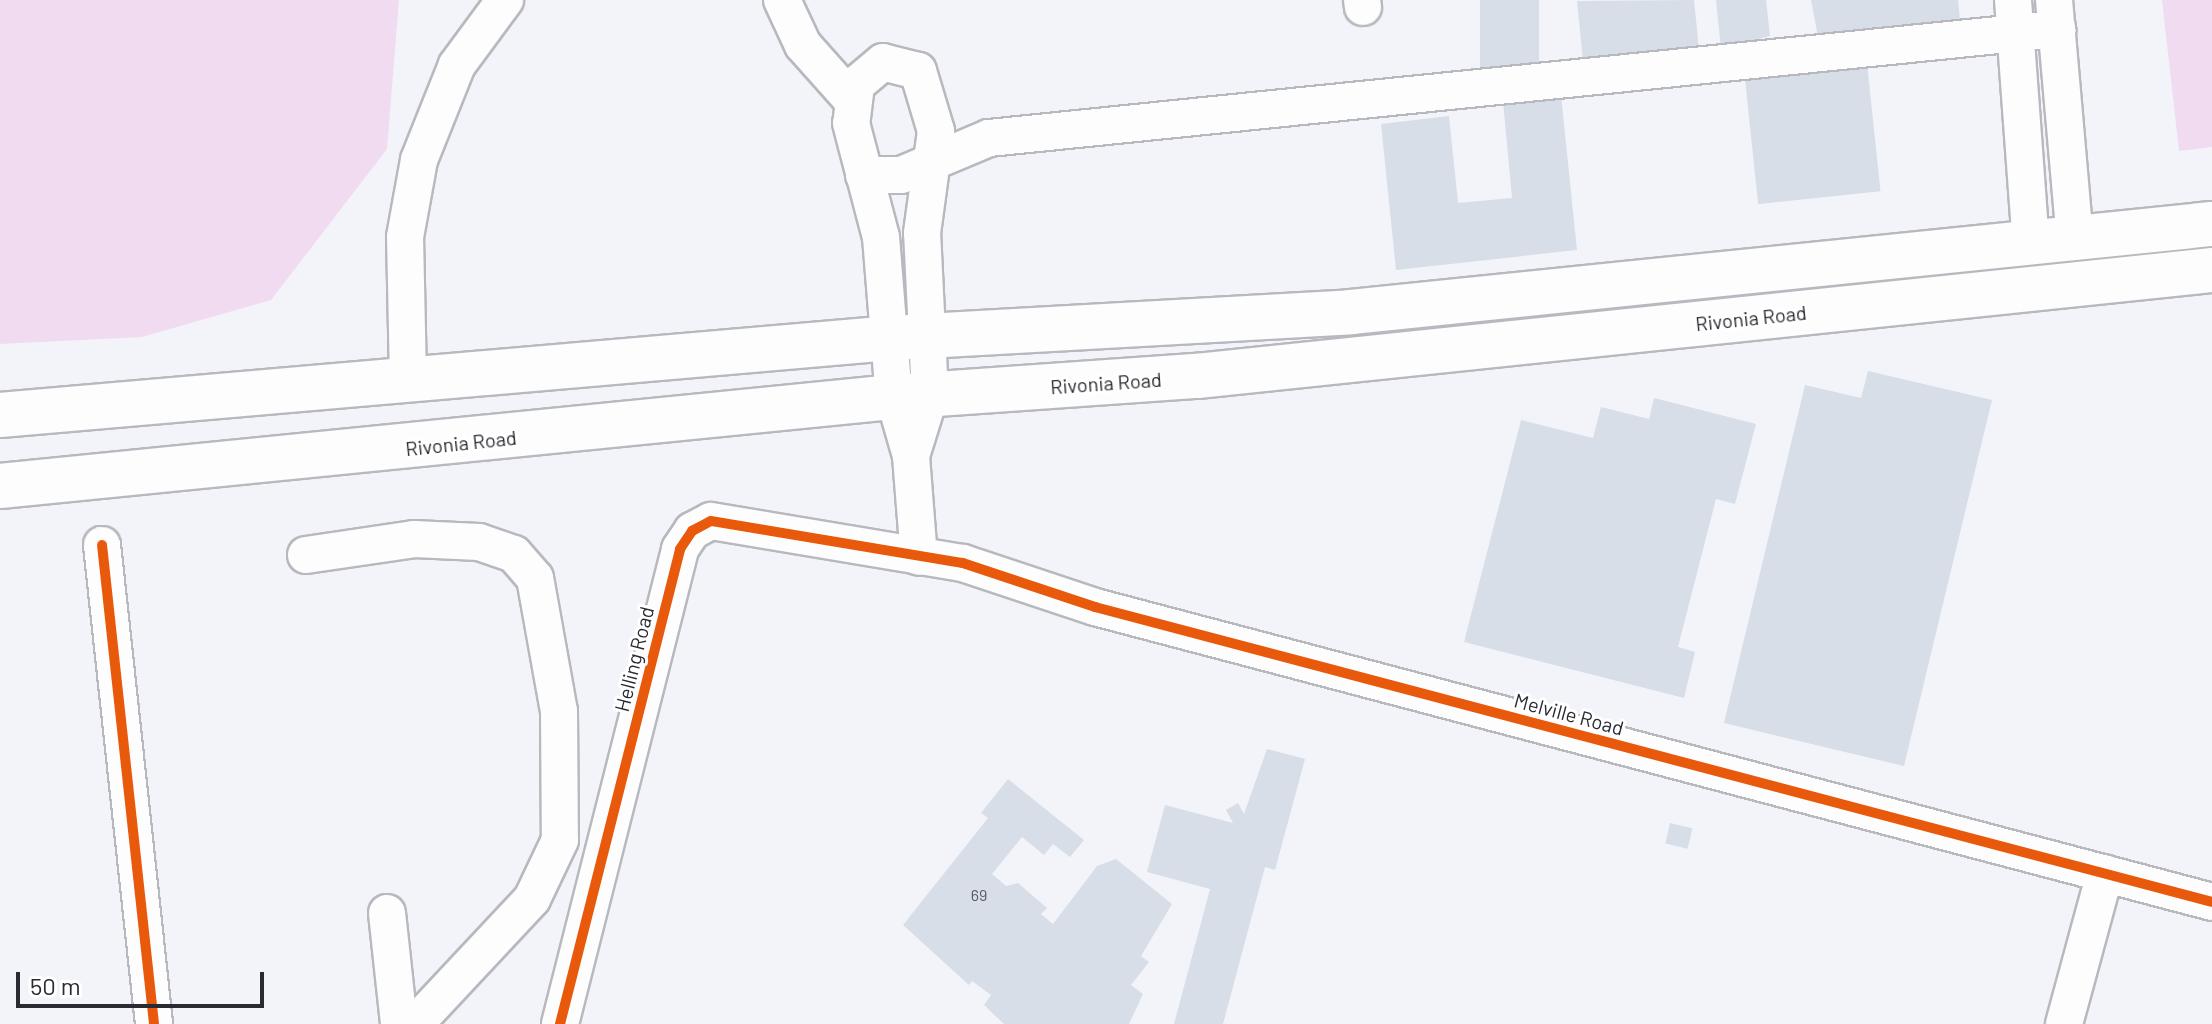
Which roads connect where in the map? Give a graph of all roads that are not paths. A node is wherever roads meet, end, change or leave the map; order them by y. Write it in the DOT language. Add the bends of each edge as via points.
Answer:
graph roads {
  1 [pos="505,0"];
  2 [pos="782,0"];
  3 [pos="2013,0"];
  4 [pos="2055,14"];
  5 [pos="2016,36"];
  6 [pos="852,100"];
  7 [pos="932,165"];
  8 [pos="864,175"];
  9 [pos="2212,224"];
  10 [pos="2075,239"];
  11 [pos="2031,243"];
  12 [pos="2212,270"];
  13 [pos="909,337"];
  14 [pos="408,379"];
  15 [pos="912,396"];
  16 [pos="0,415"];
  17 [pos="0,486"];
  18 [pos="102,545"];
  19 [pos="306,555"];
  20 [pos="919,557"];
  21 [pos="2105,873"];
  22 [pos="2212,902"];
  23 [pos="387,913"];
  24 [pos="154,1024"];
  25 [pos="399,1024"];
  26 [pos="415,1024"];
  27 [pos="560,1024"];
  28 [pos="2064,1024"];
  1 -- 14 [label="street" via="457,65 419,160 405,237"];
  2 -- 6 [label="street" via="803,45"];
  3 -- 5 [label="street"];
  4 -- 5 [label="street"];
  4 -- 10 [label="street"];
  5 -- 7 [label="street" via="989,138 954,147"];
  5 -- 11 [label="street"];
  6 -- 7 [label="street" via="867,69 883,62 918,71 932,101"];
  6 -- 8 [label="street"];
  7 -- 8 [label="street" via="901,175"];
  7 -- 13 [label="street"];
  8 -- 13 [label="street"];
  9 -- 10 [label="main road"];
  10 -- 11 [label="main road"];
  11 -- 13 [label="main road" via="1351,312"];
  12 -- 15 [label="main road, Rivonia Road" via="1197,376"];
  13 -- 14 [label="main road"];
  13 -- 15 [label="street"];
  14 -- 16 [label="main road"];
  15 -- 17 [label="main road, Rivonia Road"];
  15 -- 20 [label="street"];
  18 -- 24 [label="street"];
  19 -- 26 [label="street" via="414,539 479,542 514,554 535,578 559,711 560,840 532,899"];
  20 -- 21 [label="street, Melville Road" via="963,563 1095,607"];
  20 -- 27 [label="street, Helling Road" via="734,522 692,531 680,549"];
  21 -- 22 [label="street, Melville Road"];
  21 -- 28 [label="street"];
  23 -- 25 [label="street"];
}
